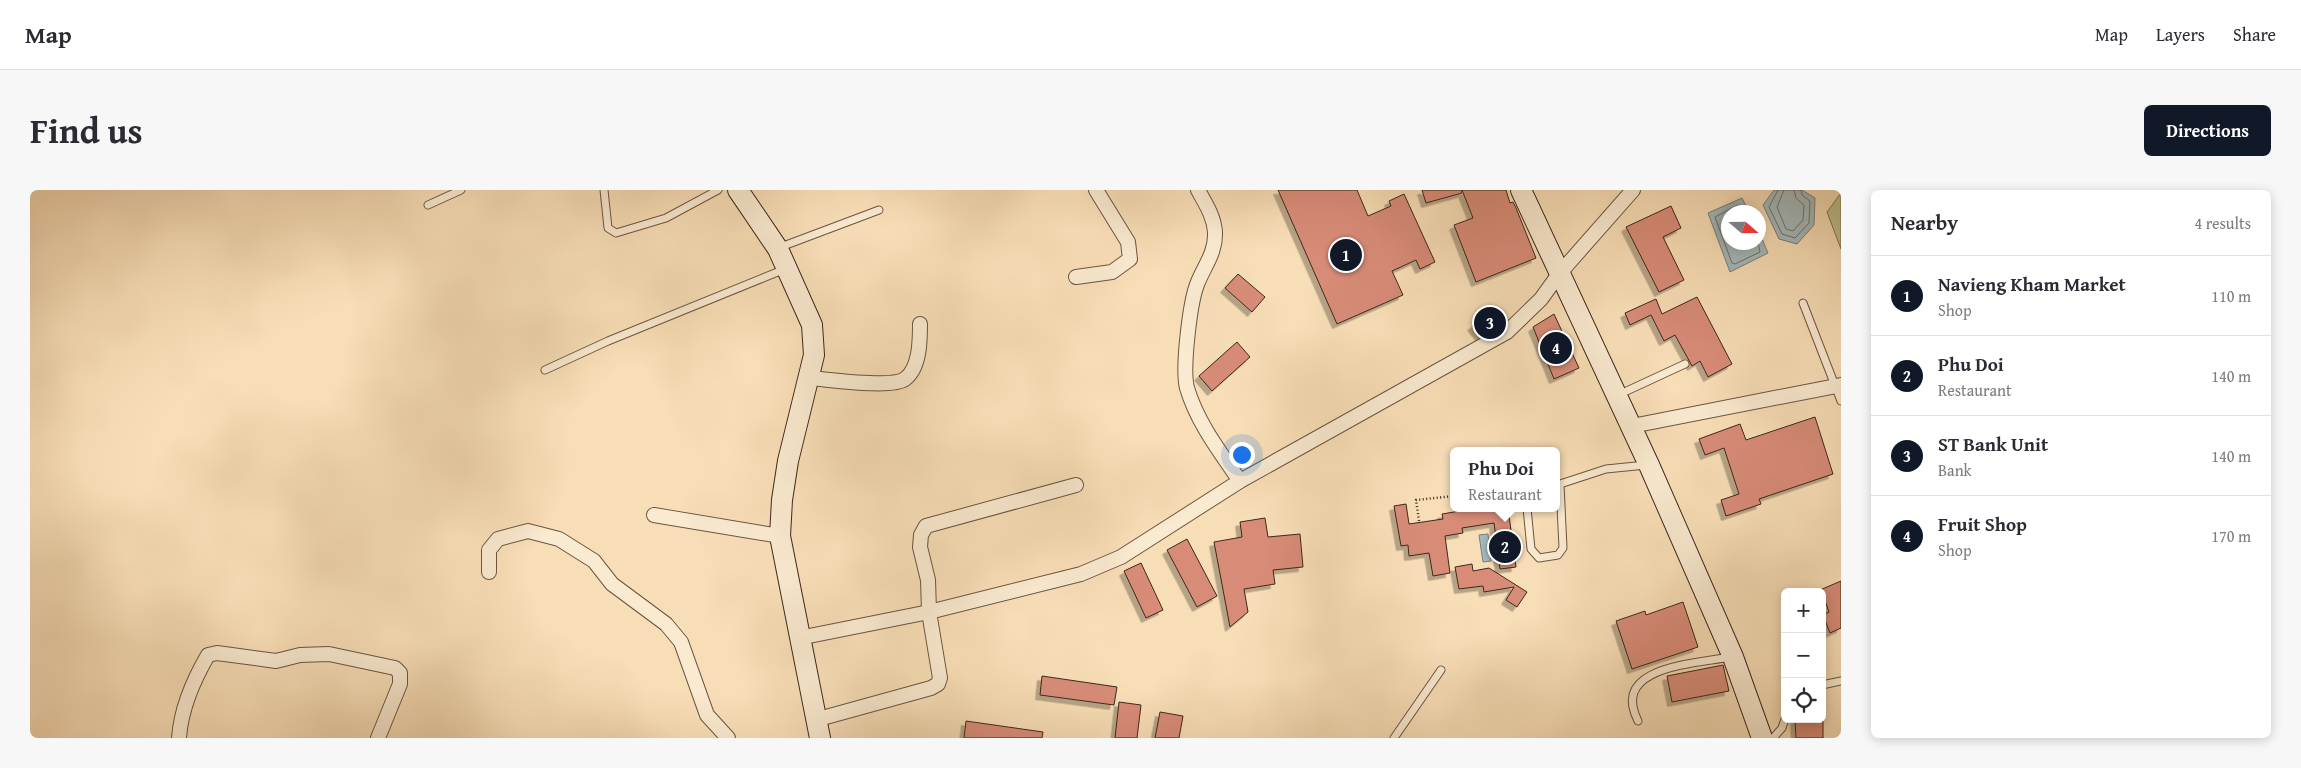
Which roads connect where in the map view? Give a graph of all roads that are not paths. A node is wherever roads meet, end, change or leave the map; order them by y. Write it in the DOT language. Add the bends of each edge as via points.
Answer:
graph roads {
  1 [pos="461,190"];
  2 [pos="604,190"];
  3 [pos="718,190"];
  4 [pos="738,190"];
  5 [pos="1096,190"];
  6 [pos="1198,190"];
  7 [pos="1521,190"];
  8 [pos="1633,190"];
  9 [pos="428,206"];
  10 [pos="879,210"];
  11 [pos="778,249"];
  12 [pos="788,268"];
  13 [pos="1559,274"];
  14 [pos="1076,277"];
  15 [pos="1803,303"];
  16 [pos="920,324"];
  17 [pos="1685,364"];
  18 [pos="544,370"];
  19 [pos="808,378"];
  20 [pos="1840,394"];
  21 [pos="1618,395"];
  22 [pos="1632,426"];
  23 [pos="1650,465"];
  24 [pos="1240,481"];
  25 [pos="1560,484"];
  26 [pos="1076,485"];
  27 [pos="1560,510"];
  28 [pos="1527,512"];
  29 [pos="654,515"];
  30 [pos="780,536"];
  31 [pos="489,572"];
  32 [pos="929,612"];
  33 [pos="799,638"];
  34 [pos="1733,656"];
  35 [pos="1441,670"];
  36 [pos="1841,681"];
  37 [pos="1826,684"];
  38 [pos="1638,721"];
  39 [pos="1784,723"];
  40 [pos="817,729"];
  41 [pos="179,738"];
  42 [pos="378,738"];
  43 [pos="728,738"];
  44 [pos="1394,738"];
  45 [pos="1762,738"];
  46 [pos="1773,738"];
  1 -- 9 [label="lane"];
  2 -- 3 [label="lane" via="608,228 616,233 666,218"];
  4 -- 11 [label="main road"];
  5 -- 14 [label="street" via="1128,242 1130,259 1112,272"];
  6 -- 24 [label="street" via="1211,214 1215,240 1213,252 1195,290 1189,319 1187,387 1205,430"];
  7 -- 13 [label="main road"];
  8 -- 13 [label="street"];
  10 -- 11 [label="lane"];
  11 -- 12 [label="main road"];
  12 -- 18 [label="lane" via="608,340"];
  12 -- 19 [label="main road" via="812,325 814,355"];
  13 -- 21 [label="main road"];
  13 -- 24 [label="street" via="1541,299 1507,332"];
  15 -- 20 [label="lane"];
  16 -- 19 [label="street" via="920,352 907,378 900,382 874,384"];
  17 -- 21 [label="lane"];
  19 -- 30 [label="main road" via="788,461"];
  20 -- 22 [label="street"];
  21 -- 22 [label="main road"];
  22 -- 23 [label="main road"];
  23 -- 25 [label="lane" via="1606,469"];
  23 -- 34 [label="main road"];
  24 -- 32 [label="street" via="1121,557 1081,574"];
  26 -- 32 [label="street" via="926,526 920,547 928,580"];
  27 -- 28 [label="lane" via="1563,548 1558,555 1540,558 1531,549"];
  29 -- 30 [label="street"];
  30 -- 33 [label="main road"];
  31 -- 43 [label="street" via="489,550 498,539 528,531 559,539 594,561 612,584 666,624 678,638 707,715"];
  32 -- 33 [label="street"];
  32 -- 40 [label="street" via="940,678 938,684"];
  33 -- 40 [label="main road"];
  34 -- 38 [label="lane" via="1651,673 1639,682 1633,694 1631,708"];
  34 -- 45 [label="main road"];
  35 -- 44 [label="lane"];
  36 -- 37 [label="lane"];
  39 -- 46 [label="lane"];
  41 -- 42 [label="street" via="188,696 208,655 217,653 276,661 300,655 329,654 395,668 400,674 400,684"];
}
